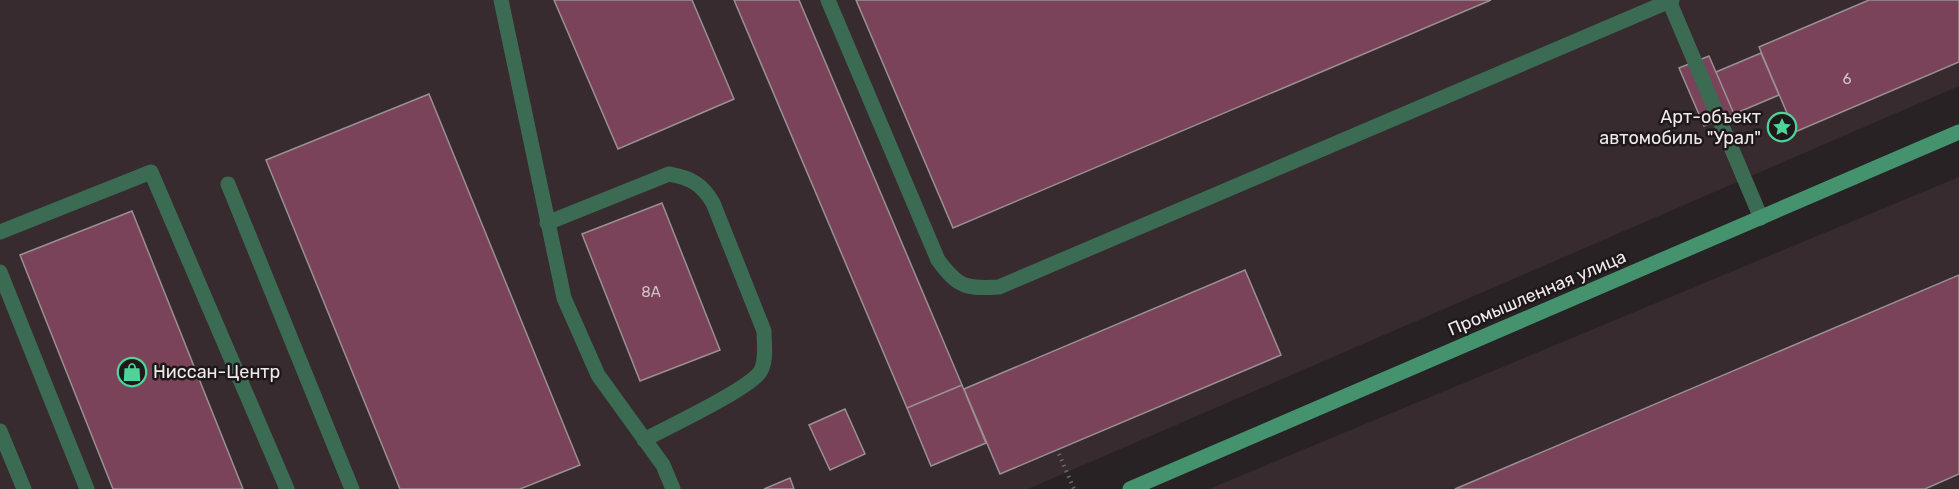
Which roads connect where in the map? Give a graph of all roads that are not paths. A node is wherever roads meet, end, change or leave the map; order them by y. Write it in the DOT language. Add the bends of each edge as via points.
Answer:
graph roads {
  1 [pos="501,0"];
  2 [pos="828,0"];
  3 [pos="1671,2"];
  4 [pos="1959,132"];
  5 [pos="228,184"];
  6 [pos="1761,218"];
  7 [pos="547,223"];
  8 [pos="0,232"];
  9 [pos="0,272"];
  10 [pos="0,431"];
  11 [pos="644,440"];
  12 [pos="24,489"];
  13 [pos="87,489"];
  14 [pos="287,489"];
  15 [pos="352,489"];
  16 [pos="673,489"];
  17 [pos="1130,489"];
  1 -- 7 [label="lane"];
  2 -- 3 [label="lane" via="938,260 953,280 975,289 999,287"];
  3 -- 6 [label="lane"];
  4 -- 6 [label="main road, Промышленная улица"];
  5 -- 15 [label="lane"];
  6 -- 17 [label="main road, Промышленная улица"];
  7 -- 11 [label="lane" via="564,298 587,352 598,375"];
  7 -- 11 [label="lane" via="669,174 688,177 704,187 713,203 764,332 765,354 760,372 742,387"];
  8 -- 14 [label="lane" via="151,172"];
  9 -- 13 [label="lane"];
  10 -- 12 [label="lane"];
  11 -- 16 [label="lane" via="663,465"];
}
